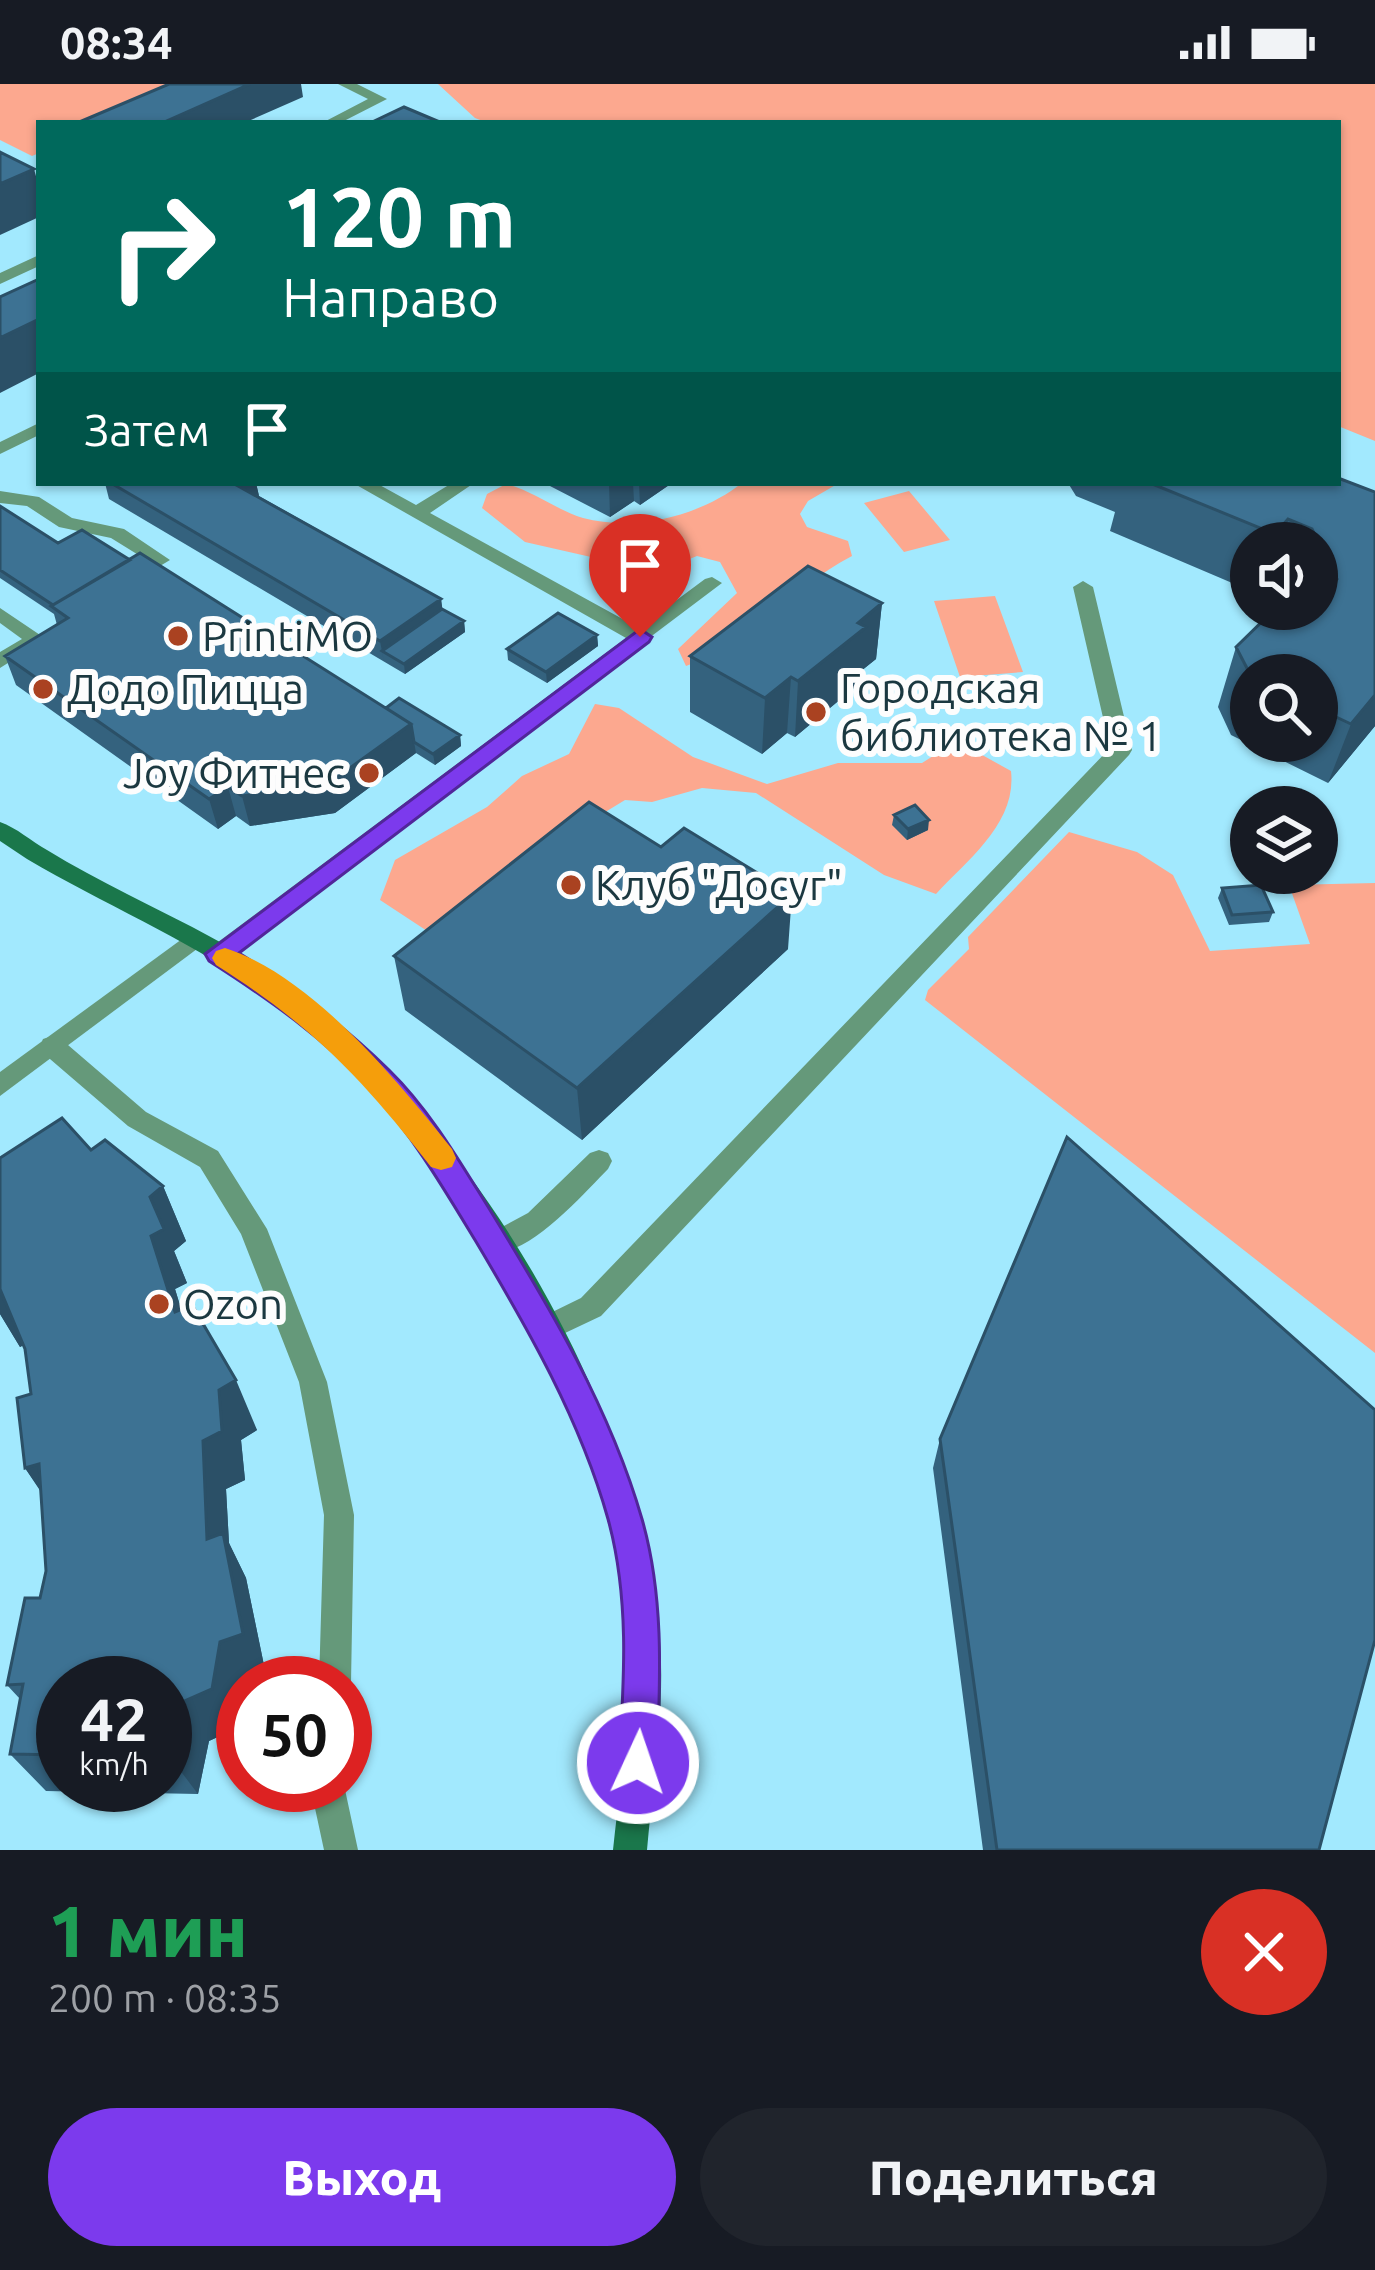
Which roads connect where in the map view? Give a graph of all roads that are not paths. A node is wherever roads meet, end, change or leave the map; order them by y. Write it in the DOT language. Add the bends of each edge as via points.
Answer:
graph roads {
  1 [pos="345,84"];
  2 [pos="335,120"];
  3 [pos="36,261"];
  4 [pos="0,279"];
  5 [pos="36,430"];
  6 [pos="0,448"];
  7 [pos="367,486"];
  8 [pos="460,486"];
  9 [pos="0,497"];
  10 [pos="417,514"];
  11 [pos="160,560"];
  12 [pos="712,583"];
  13 [pos="1084,587"];
  14 [pos="0,614"];
  15 [pos="640,637"];
  16 [pos="0,661"];
  17 [pos="0,830"];
  18 [pos="206,947"];
  19 [pos="52,1046"];
  20 [pos="0,1086"];
  21 [pos="599,1161"];
  22 [pos="497,1243"];
  23 [pos="546,1329"];
  24 [pos="336,1656"];
  25 [pos="333,1812"];
  26 [pos="341,1850"];
  27 [pos="630,1850"];
  1 -- 2 [label="street" via="380,99"];
  3 -- 4 [label="street"];
  5 -- 6 [label="street"];
  7 -- 10 [label="street"];
  8 -- 10 [label="street"];
  9 -- 11 [label="street" via="117,533"];
  10 -- 15 [label="street"];
  12 -- 15 [label="street"];
  13 -- 23 [label="street" via="1120,750 591,1306"];
  14 -- 16 [label="street" via="36,639"];
  15 -- 18 [label="street"];
  17 -- 18 [label="main road" via="63,873"];
  18 -- 19 [label="street"];
  18 -- 22 [label="main road" via="286,996 381,1081"];
  19 -- 20 [label="street"];
  19 -- 24 [label="street" via="137,1119 209,1159 254,1229 313,1382 339,1515"];
  21 -- 22 [label="street" via="538,1222"];
  22 -- 23 [label="main road"];
  23 -- 27 [label="main road" via="626,1521 644,1640"];
  25 -- 26 [label="street"];
}
